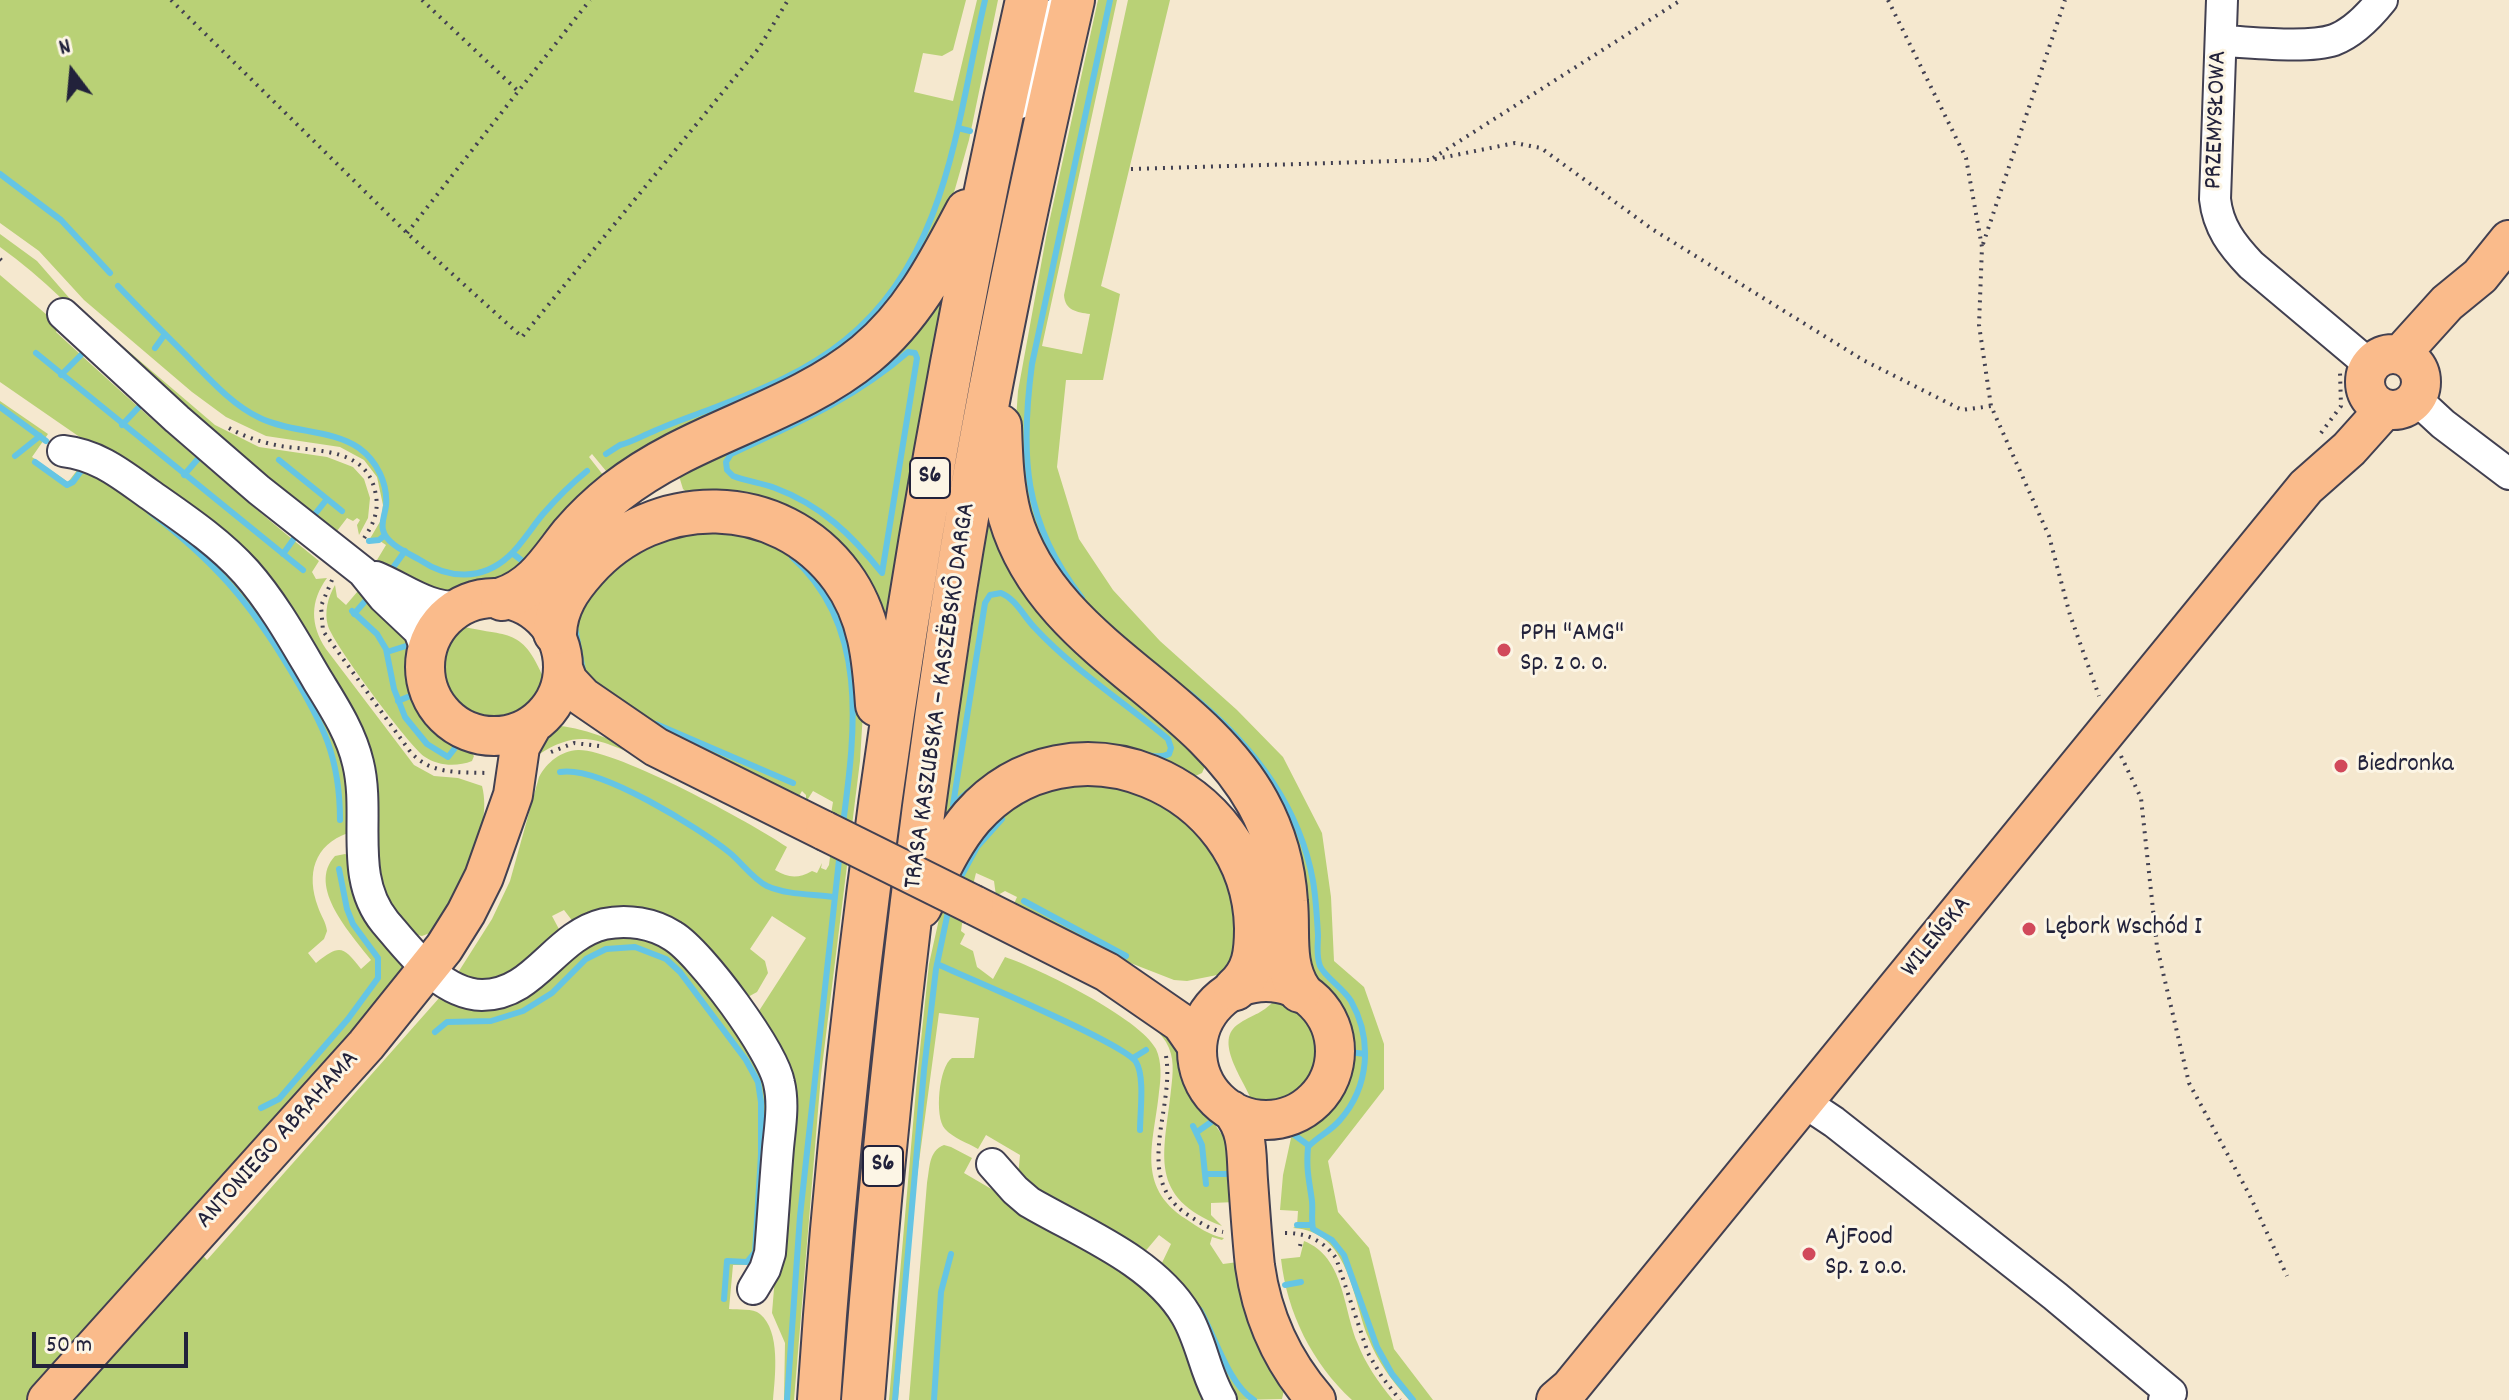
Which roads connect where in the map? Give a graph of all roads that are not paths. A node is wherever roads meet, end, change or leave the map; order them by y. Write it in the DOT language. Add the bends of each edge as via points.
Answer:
graph roads {
  1 [pos="1027,0"];
  2 [pos="1039,0"];
  3 [pos="1061,0"];
  4 [pos="1073,0"];
  5 [pos="2222,0"];
  6 [pos="2382,0"];
  7 [pos="2221,41"];
  8 [pos="1035,64"];
  9 [pos="986,185"];
  10 [pos="1026,207"];
  11 [pos="2509,240"];
  12 [pos="63,314"];
  13 [pos="997,359"];
  14 [pos="2393,382"];
  15 [pos="63,451"];
  16 [pos="2509,474"];
  17 [pos="362,557"];
  18 [pos="502,599"];
  19 [pos="461,607"];
  20 [pos="559,650"];
  21 [pos="427,652"];
  22 [pos="536,722"];
  23 [pos="472,732"];
  24 [pos="656,747"];
  25 [pos="882,786"];
  26 [pos="488,866"];
  27 [pos="907,933"];
  28 [pos="429,970"];
  29 [pos="1107,972"];
  30 [pos="1300,991"];
  31 [pos="1229,993"];
  32 [pos="1180,1048"];
  33 [pos="1804,1102"];
  34 [pos="1231,1110"];
  35 [pos="1293,1114"];
  36 [pos="992,1164"];
  37 [pos="1255,1230"];
  38 [pos="753,1289"];
  39 [pos="1563,1396"];
  40 [pos="47,1400"];
  41 [pos="819,1400"];
  42 [pos="863,1400"];
  43 [pos="1221,1400"];
  44 [pos="1315,1400"];
  45 [pos="2164,1400"];
  1 -- 9 [label="highway, TRASA KASZUBSKA – KASZËBSKÔ DARGA / S6"];
  2 -- 8 [label="street"];
  3 -- 8 [label="street"];
  4 -- 10 [label="highway, TRASA KASZUBSKA – KASZËBSKÔ DARGA / S6"];
  5 -- 7 [label="street, PRZEMYSŁOWA"];
  6 -- 7 [label="street" via="2356,27 2331,41"];
  7 -- 14 [label="street, PRZEMYSŁOWA" via="2215,199 2223,231 2251,265"];
  8 -- 9 [label="street"];
  8 -- 10 [label="street"];
  9 -- 18 [label="highway" via="926,287 865,355 821,384 651,467 585,520 532,584"];
  9 -- 25 [label="highway, TRASA KASZUBSKA – KASZËBSKÔ DARGA / S6" via="933,461"];
  10 -- 13 [label="highway, TRASA KASZUBSKA – KASZËBSKÔ DARGA / S6"];
  11 -- 14 [label="main road, WILEŃSKA" via="2480,276 2447,303"];
  12 -- 17 [label="street" via="247,480"];
  13 -- 27 [label="highway, TRASA KASZUBSKA – KASZËBSKÔ DARGA / S6" via="951,620"];
  13 -- 30 [label="highway" via="1005,496 1022,548 1075,623 1193,722 1245,781 1279,855 1289,967"];
  14 -- 16 [label="street, PRZEMYSŁOWA"];
  14 -- 33 [label="main road, WILEŃSKA" via="2349,449 2306,487 2104,714"];
  15 -- 28 [label="street" via="102,461 181,517 226,553 268,601 354,748 363,792 363,863 372,901"];
  17 -- 19 [label="street" via="427,603"];
  17 -- 21 [label="street" via="384,598 419,631"];
  18 -- 19 [label="main road" via="481,599"];
  18 -- 20 [label="main road" via="535,611"];
  19 -- 21 [label="main road" via="444,620"];
  20 -- 22 [label="main road" via="560,690"];
  20 -- 24 [label="main road" via="568,681 583,697"];
  20 -- 25 [label="highway" via="560,606 598,555 622,537 649,522 708,510 736,511 774,523 824,556 858,604 875,659"];
  21 -- 23 [label="main road" via="426,673 434,700 453,722"];
  22 -- 23 [label="main road" via="507,735"];
  22 -- 24 [label="main road" via="560,717"];
  22 -- 26 [label="main road, ANTONIEGO ABRAHAMA" via="520,747 513,795"];
  23 -- 26 [label="main road, ANTONIEGO ABRAHAMA" via="492,762 495,795"];
  24 -- 29 [label="main road, bridge"];
  25 -- 41 [label="highway, TRASA KASZUBSKA – KASZËBSKÔ DARGA / S6" via="849,1056"];
  26 -- 28 [label="main road, ANTONIEGO ABRAHAMA" via="466,913"];
  27 -- 31 [label="highway" via="958,836 995,797 1050,770 1079,765 1138,771 1191,798 1211,816 1243,866 1256,919 1256,944 1252,969"];
  27 -- 42 [label="highway, TRASA KASZUBSKA – KASZËBSKÔ DARGA / S6"];
  28 -- 38 [label="street" via="459,989 493,993 531,976 584,931 622,922 659,928 692,950 767,1052 779,1082 770,1253"];
  28 -- 40 [label="main road, ANTONIEGO ABRAHAMA"];
  29 -- 31 [label="main road" via="1196,1000"];
  29 -- 32 [label="main road" via="1181,1023"];
  30 -- 31 [label="main road" via="1264,982"];
  30 -- 35 [label="main road" via="1326,1017 1334,1059 1325,1086"];
  31 -- 32 [label="main road"];
  32 -- 34 [label="main road" via="1213,1096"];
  33 -- 39 [label="main road, WILEŃSKA"];
  33 -- 45 [label="street" via="2055,1296 2171,1393"];
  34 -- 35 [label="main road" via="1265,1120"];
  34 -- 37 [label="main road" via="1246,1139"];
  35 -- 37 [label="main road" via="1272,1141"];
  36 -- 43 [label="street" via="1029,1202 1140,1266 1167,1289 1194,1329"];
  37 -- 44 [label="main road" via="1265,1313 1286,1359"];
}
